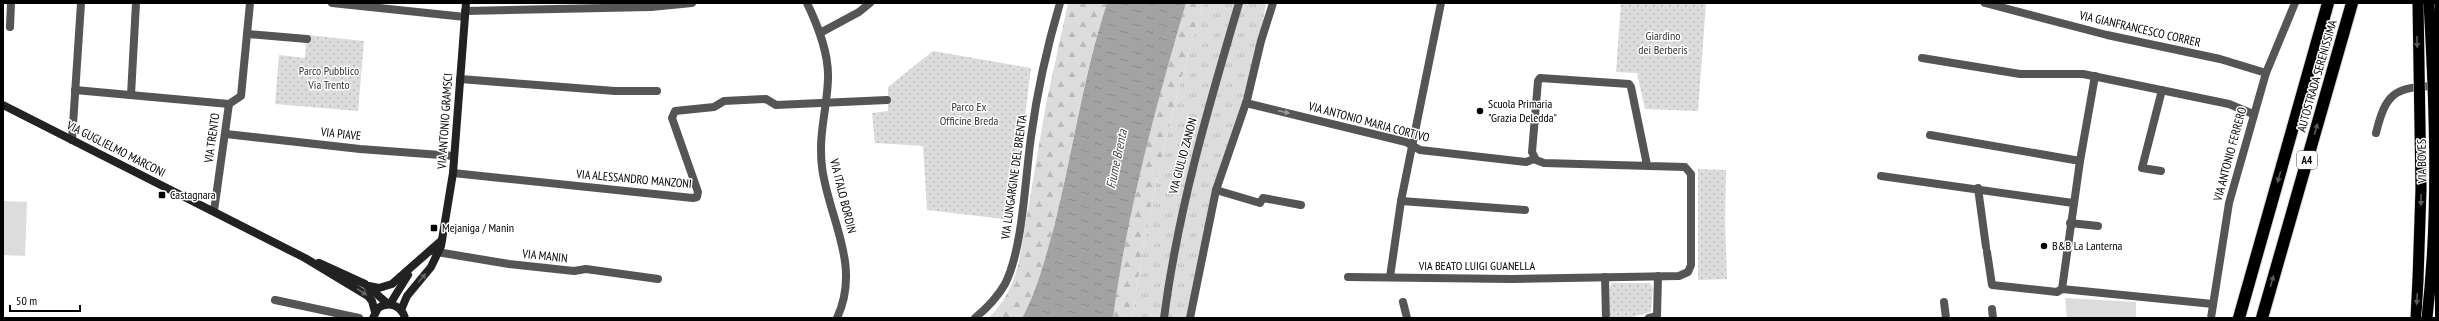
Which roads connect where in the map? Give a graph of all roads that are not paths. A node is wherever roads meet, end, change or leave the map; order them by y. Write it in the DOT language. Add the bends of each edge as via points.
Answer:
graph roads {
  1 [pos="11,3"];
  2 [pos="81,3"];
  3 [pos="136,3"];
  4 [pos="250,3"];
  5 [pos="332,3"];
  6 [pos="692,3"];
  7 [pos="807,3"];
  8 [pos="870,3"];
  9 [pos="1060,3"];
  10 [pos="1239,3"];
  11 [pos="1273,3"];
  12 [pos="1441,3"];
  13 [pos="1985,3"];
  14 [pos="2295,3"];
  15 [pos="2328,3"];
  16 [pos="2352,3"];
  17 [pos="2418,3"];
  18 [pos="2429,3"];
  19 [pos="651,5"];
  20 [pos="465,10"];
  21 [pos="10,27"];
  22 [pos="820,33"];
  23 [pos="247,34"];
  24 [pos="307,39"];
  25 [pos="1922,58"];
  26 [pos="2266,73"];
  27 [pos="2095,76"];
  28 [pos="460,79"];
  29 [pos="2436,86"];
  30 [pos="75,90"];
  31 [pos="2162,90"];
  32 [pos="658,91"];
  33 [pos="131,95"];
  34 [pos="887,100"];
  35 [pos="824,103"];
  36 [pos="1246,103"];
  37 [pos="229,104"];
  38 [pos="3,106"];
  39 [pos="2253,114"];
  40 [pos="2376,133"];
  41 [pos="226,134"];
  42 [pos="1930,135"];
  43 [pos="72,140"];
  44 [pos="1413,146"];
  45 [pos="454,156"];
  46 [pos="1534,159"];
  47 [pos="2080,161"];
  48 [pos="1648,165"];
  49 [pos="2162,171"];
  50 [pos="454,173"];
  51 [pos="1691,174"];
  52 [pos="1882,176"];
  53 [pos="1978,188"];
  54 [pos="1216,190"];
  55 [pos="1401,201"];
  56 [pos="2073,203"];
  57 [pos="1301,205"];
  58 [pos="1525,210"];
  59 [pos="214,211"];
  60 [pos="2070,223"];
  61 [pos="2098,226"];
  62 [pos="442,240"];
  63 [pos="430,250"];
  64 [pos="439,252"];
  65 [pos="305,258"];
  66 [pos="416,262"];
  67 [pos="1658,276"];
  68 [pos="1348,277"];
  69 [pos="1390,277"];
  70 [pos="1605,277"];
  71 [pos="658,279"];
  72 [pos="365,284"];
  73 [pos="2062,289"];
  74 [pos="275,300"];
  75 [pos="1403,302"];
  76 [pos="1944,302"];
  77 [pos="389,304"];
  78 [pos="2213,304"];
  79 [pos="1992,309"];
  80 [pos="403,314"];
  81 [pos="374,315"];
  82 [pos="359,318"];
  83 [pos="837,318"];
  84 [pos="975,318"];
  85 [pos="1164,318"];
  86 [pos="1190,318"];
  87 [pos="1407,318"];
  88 [pos="1606,318"];
  89 [pos="1649,318"];
  90 [pos="1946,318"];
  91 [pos="1994,318"];
  92 [pos="2211,318"];
  93 [pos="2239,318"];
  94 [pos="2262,318"];
  95 [pos="2416,318"];
  96 [pos="2427,318"];
  1 -- 21 [label="street"];
  2 -- 30 [label="street"];
  3 -- 33 [label="street"];
  4 -- 23 [label="street, VIA TRENTO"];
  5 -- 20 [label="street"];
  6 -- 19 [label="street"];
  7 -- 22 [label="street, VIA ITALO BORDIN"];
  8 -- 22 [label="street" via="859,12"];
  9 -- 84 [label="street, VIA LUNGARGINE DEL BRENTA" via="1044,64 1031,135 1017,245 1011,269 1005,284 992,303"];
  10 -- 85 [label="street, VIA GIULIO ZANON" via="1187,186 1175,238"];
  11 -- 36 [label="street"];
  12 -- 44 [label="street"];
  13 -- 26 [label="street, VIA GIANFRANCESCO CORRER"];
  14 -- 26 [label="street, VIA ANTONIO FERRERO"];
  15 -- 93 [label="highway, AUTOSTRADA SERENISSIMA / A4, one-way"];
  94 -- 16 [label="highway, AUTOSTRADA SERENISSIMA / A4, one-way"];
  17 -- 95 [label="highway, one-way, bridge" via="2421,189"];
  18 -- 96 [label="highway, VIA BOVES, bridge" via="2436,153 2436,229"];
  19 -- 20 [label="street"];
  20 -- 28 [label="main road, VIA ANTONIO GRAMSCI"];
  22 -- 35 [label="street, VIA ITALO BORDIN" via="828,75"];
  23 -- 24 [label="street"];
  23 -- 37 [label="street, VIA TRENTO" via="241,96"];
  25 -- 27 [label="street" via="2020,74 2073,73"];
  26 -- 39 [label="street, VIA ANTONIO FERRERO"];
  27 -- 31 [label="street"];
  27 -- 47 [label="street"];
  28 -- 32 [label="street"];
  28 -- 45 [label="main road, VIA ANTONIO GRAMSCI"];
  29 -- 40 [label="street" via="2402,90 2388,99 2383,107"];
  30 -- 33 [label="street"];
  30 -- 43 [label="street"];
  31 -- 39 [label="street" via="2229,104"];
  31 -- 49 [label="street" via="2142,168"];
  33 -- 37 [label="street"];
  34 -- 35 [label="street, VIA ALESSANDRO MANZONI"];
  35 -- 50 [label="street, VIA ALESSANDRO MANZONI" via="776,104 766,98 724,101 714,107 675,110 672,118 698,192 697,197 693,198"];
  35 -- 83 [label="street, VIA ITALO BORDIN" via="821,129 822,168 841,235 845,260 844,296"];
  36 -- 44 [label="street, VIA ANTONIO MARIA CORTIVO, one-way" via="1392,138"];
  36 -- 54 [label="street"];
  37 -- 41 [label="street, VIA TRENTO"];
  38 -- 43 [label="main road, VIA GUGLIELMO MARCONI"];
  39 -- 78 [label="street, VIA ANTONIO FERRERO" via="2229,203"];
  41 -- 45 [label="street, VIA PIAVE"];
  41 -- 59 [label="street, VIA TRENTO"];
  42 -- 47 [label="street"];
  43 -- 59 [label="main road, VIA GUGLIELMO MARCONI"];
  44 -- 46 [label="street, VIA ANTONIO MARIA CORTIVO" via="1420,150 1485,158 1526,162"];
  44 -- 55 [label="street"];
  45 -- 50 [label="main road, VIA ANTONIO GRAMSCI"];
  46 -- 48 [label="street, VIA ANTONIO MARIA CORTIVO" via="1544,163"];
  46 -- 48 [label="street" via="1533,128 1540,78 1629,84"];
  47 -- 56 [label="street"];
  48 -- 51 [label="street, VIA ANTONIO MARIA CORTIVO" via="1685,166"];
  50 -- 62 [label="main road, VIA ANTONIO GRAMSCI"];
  51 -- 67 [label="street, VIA BEATO LUIGI GUANELLA" via="1691,265 1684,274"];
  52 -- 53 [label="street"];
  53 -- 56 [label="street"];
  53 -- 73 [label="street" via="1992,285 2057,292"];
  54 -- 57 [label="street" via="1260,203 1263,198"];
  54 -- 86 [label="street"];
  55 -- 58 [label="street"];
  55 -- 69 [label="street"];
  56 -- 60 [label="street"];
  59 -- 65 [label="main road, VIA GUGLIELMO MARCONI"];
  60 -- 61 [label="street"];
  60 -- 73 [label="street"];
  62 -- 63 [label="main road"];
  62 -- 64 [label="main road, VIA ANTONIO GRAMSCI"];
  63 -- 64 [label="street, VIA MANIN"];
  63 -- 66 [label="main road"];
  64 -- 71 [label="street, VIA MANIN" via="516,265 574,271 586,269"];
  80 -- 64 [label="main road, VIA ANTONIO GRAMSCI, one-way" via="406,296 431,267"];
  65 -- 72 [label="main road, VIA GUGLIELMO MARCONI"];
  65 -- 81 [label="main road, VIA GUGLIELMO MARCONI, one-way" via="368,296 372,301"];
  66 -- 72 [label="main road" via="386,288"];
  66 -- 77 [label="main road"];
  67 -- 70 [label="street, VIA BEATO LUIGI GUANELLA"];
  67 -- 89 [label="street" via="1657,316"];
  68 -- 69 [label="street, VIA BEATO LUIGI GUANELLA"];
  69 -- 70 [label="street, VIA BEATO LUIGI GUANELLA"];
  70 -- 88 [label="street"];
  72 -- 77 [label="main road, VIA GUGLIELMO MARCONI"];
  73 -- 78 [label="street"];
  74 -- 82 [label="street"];
  75 -- 87 [label="street"];
  76 -- 90 [label="street"];
  77 -- 80 [label="main road, VIA GUGLIELMO MARCONI"];
  77 -- 81 [label="main road" via="383,305"];
  78 -- 92 [label="street, VIA ANTONIO FERRERO"];
  79 -- 91 [label="street"];
}
